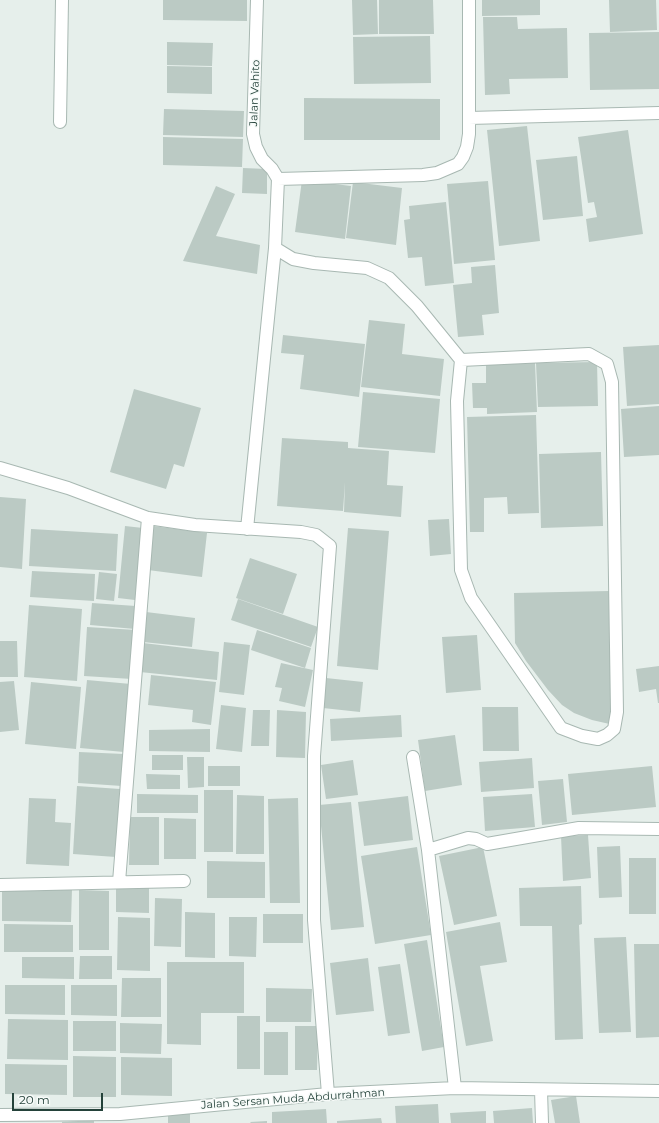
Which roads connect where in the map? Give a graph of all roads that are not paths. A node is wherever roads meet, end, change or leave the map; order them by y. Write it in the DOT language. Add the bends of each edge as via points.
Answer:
graph roads {
  1 [pos="62,0"];
  2 [pos="257,0"];
  3 [pos="469,0"];
  4 [pos="659,113"];
  5 [pos="469,118"];
  6 [pos="60,122"];
  7 [pos="278,178"];
  8 [pos="275,248"];
  9 [pos="461,360"];
  10 [pos="0,468"];
  11 [pos="148,518"];
  12 [pos="247,527"];
  13 [pos="413,757"];
  14 [pos="659,829"];
  15 [pos="428,850"];
  16 [pos="184,881"];
  17 [pos="119,882"];
  18 [pos="0,885"];
  19 [pos="455,1088"];
  20 [pos="541,1090"];
  21 [pos="659,1091"];
  22 [pos="328,1094"];
  23 [pos="0,1115"];
  24 [pos="542,1123"];
  1 -- 6 [label="street"];
  2 -- 7 [label="street, Jalan Vahito" via="253,134 262,159"];
  3 -- 5 [label="street"];
  4 -- 5 [label="street"];
  5 -- 7 [label="street" via="470,134 463,157 458,164 437,173"];
  7 -- 8 [label="street"];
  8 -- 9 [label="street" via="293,259 368,268 389,278 417,306"];
  8 -- 12 [label="street"];
  9 -- 9 [label="street" via="588,354 607,364 612,382 617,712 614,729 598,739 561,728 471,598 461,570 457,401"];
  10 -- 11 [label="street" via="68,488"];
  11 -- 12 [label="street" via="195,525"];
  11 -- 17 [label="street"];
  12 -- 22 [label="street" via="316,535 330,546 314,756 314,920"];
  13 -- 15 [label="street"];
  14 -- 15 [label="street" via="579,828 487,844 468,838"];
  15 -- 19 [label="street"];
  16 -- 17 [label="street"];
  17 -- 18 [label="street"];
  19 -- 20 [label="street, Jalan Sersan Muda Abdurrahman"];
  19 -- 22 [label="street, Jalan Sersan Muda Abdurrahman"];
  20 -- 21 [label="street, Jalan Sersan Muda Abdurrahman"];
  20 -- 24 [label="street"];
  22 -- 23 [label="street, Jalan Sersan Muda Abdurrahman" via="120,1114"];
}
